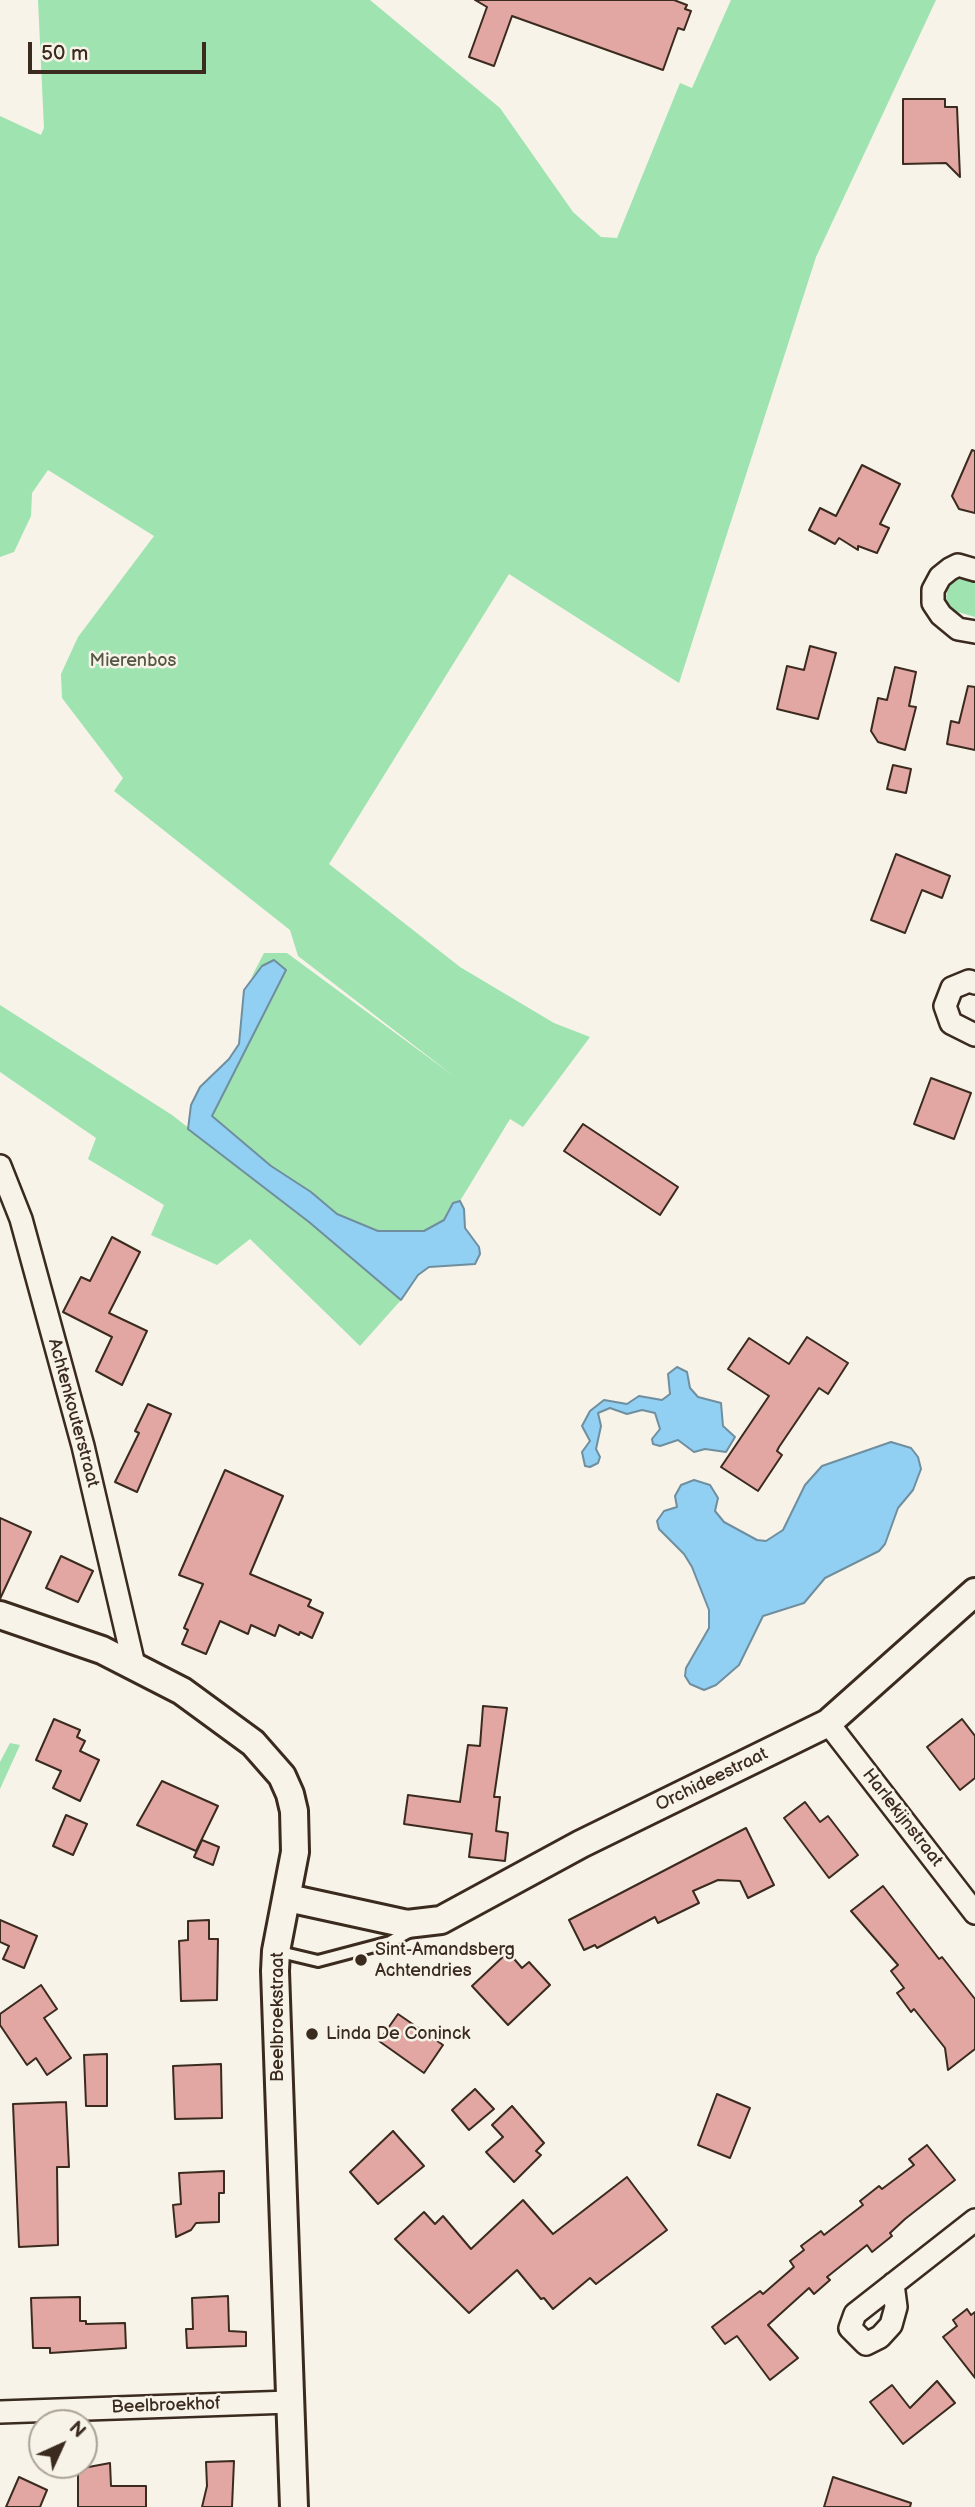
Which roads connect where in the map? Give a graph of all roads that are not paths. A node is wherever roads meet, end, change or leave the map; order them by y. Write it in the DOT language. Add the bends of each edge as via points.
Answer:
graph roads {
  1 [pos="975,570"];
  2 [pos="975,632"];
  3 [pos="975,983"];
  4 [pos="975,1035"];
  5 [pos="0,1166"];
  6 [pos="975,1592"];
  7 [pos="0,1615"];
  8 [pos="134,1664"];
  9 [pos="828,1723"];
  10 [pos="288,1898"];
  11 [pos="975,1913"];
  12 [pos="421,1925"];
  13 [pos="276,1951"];
  14 [pos="975,2220"];
  15 [pos="893,2284"];
  16 [pos="290,2402"];
  17 [pos="0,2412"];
  18 [pos="294,2507"];
  1 -- 2 [label="street" via="958,565 940,577 933,590 933,603 941,615 958,629"];
  3 -- 4 [label="street" via="952,988 945,1006 951,1023"];
  5 -- 8 [label="street, Achtenkouterstraat" via="21,1219 83,1446"];
  6 -- 9 [label="street, Orchideestraat"];
  7 -- 8 [label="street, Beelbroekstraat"];
  8 -- 10 [label="street, Beelbroekstraat" via="213,1711 253,1743 282,1776 290,1794 295,1830"];
  9 -- 11 [label="street, Harlekijnstraat"];
  9 -- 12 [label="street, Orchideestraat" via="581,1844 448,1917"];
  10 -- 12 [label="street, Orchideestraat"];
  10 -- 13 [label="street, Beelbroekstraat"];
  12 -- 13 [label="lane, Orchideestraat" via="390,1942 318,1961"];
  13 -- 16 [label="street, Beelbroekstraat"];
  14 -- 15 [label="street"];
  16 -- 17 [label="street, Beelbroekhof"];
  16 -- 18 [label="street, Beelbroekstraat"];
}
